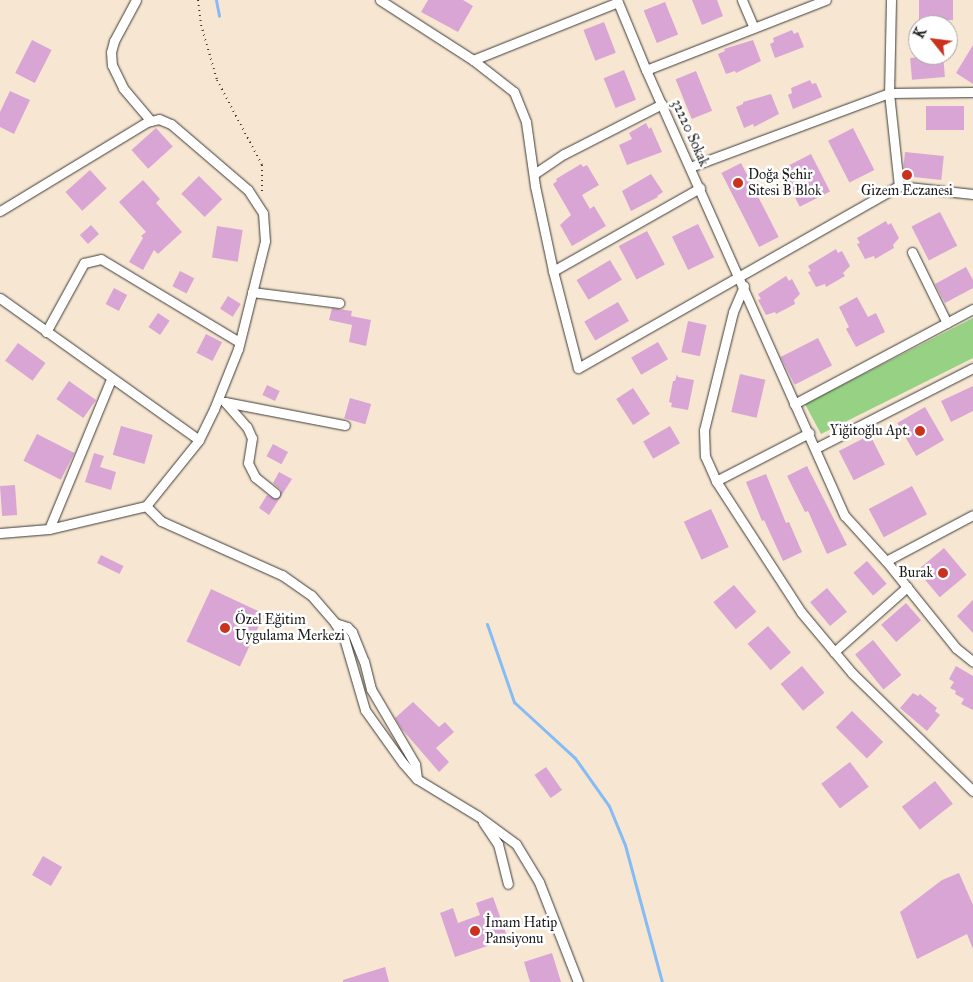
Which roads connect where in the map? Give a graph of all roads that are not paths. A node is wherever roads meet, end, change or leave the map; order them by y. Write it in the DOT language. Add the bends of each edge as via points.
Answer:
graph roads {
  1 [pos="136,0"];
  2 [pos="380,0"];
  3 [pos="742,0"];
  4 [pos="826,0"];
  5 [pos="891,0"];
  6 [pos="617,1"];
  7 [pos="754,28"];
  8 [pos="473,60"];
  9 [pos="646,70"];
  10 [pos="973,92"];
  11 [pos="890,93"];
  12 [pos="662,104"];
  13 [pos="151,121"];
  14 [pos="690,167"];
  15 [pos="534,174"];
  16 [pos="898,186"];
  17 [pos="700,188"];
  18 [pos="973,194"];
  19 [pos="0,211"];
  20 [pos="912,252"];
  21 [pos="553,271"];
  22 [pos="740,277"];
  23 [pos="744,286"];
  24 [pos="252,292"];
  25 [pos="0,298"];
  26 [pos="339,303"];
  27 [pos="973,309"];
  28 [pos="947,323"];
  29 [pos="46,332"];
  30 [pos="240,342"];
  31 [pos="973,368"];
  32 [pos="111,380"];
  33 [pos="222,399"];
  34 [pos="794,404"];
  35 [pos="345,424"];
  36 [pos="808,433"];
  37 [pos="199,440"];
  38 [pos="816,448"];
  39 [pos="716,481"];
  40 [pos="275,493"];
  41 [pos="146,506"];
  42 [pos="973,515"];
  43 [pos="49,529"];
  44 [pos="0,533"];
  45 [pos="886,561"];
  46 [pos="907,587"];
  47 [pos="335,623"];
  48 [pos="834,652"];
  49 [pos="973,662"];
  50 [pos="417,779"];
  51 [pos="973,791"];
  52 [pos="478,816"];
  53 [pos="508,884"];
  54 [pos="578,982"];
  1 -- 13 [label="street" via="114,41 112,65 123,88"];
  2 -- 8 [label="street"];
  3 -- 7 [label="street"];
  4 -- 7 [label="street"];
  5 -- 11 [label="street"];
  6 -- 8 [label="street"];
  6 -- 9 [label="street, 32220 Sokak"];
  7 -- 9 [label="street"];
  8 -- 15 [label="street" via="514,92 526,122"];
  9 -- 12 [label="street, 32220 Sokak"];
  10 -- 11 [label="street"];
  11 -- 14 [label="street"];
  11 -- 16 [label="street"];
  12 -- 14 [label="street, 32220 Sokak"];
  12 -- 15 [label="street" via="564,154"];
  13 -- 19 [label="street"];
  13 -- 24 [label="street" via="159,119 171,124 248,190 263,213 265,241"];
  14 -- 17 [label="street, 32220 Sokak"];
  15 -- 21 [label="street"];
  16 -- 18 [label="street"];
  16 -- 22 [label="street"];
  17 -- 21 [label="street"];
  17 -- 22 [label="street, 32220 Sokak"];
  20 -- 28 [label="street"];
  21 -- 22 [label="street" via="578,368"];
  22 -- 23 [label="street, 32220 Sokak"];
  23 -- 34 [label="street, 32220 Sokak"];
  23 -- 39 [label="street" via="733,312 704,430 705,456"];
  24 -- 26 [label="street"];
  24 -- 30 [label="street"];
  25 -- 29 [label="street"];
  27 -- 28 [label="street"];
  28 -- 34 [label="street"];
  29 -- 30 [label="street" via="84,263 101,259"];
  29 -- 32 [label="street"];
  30 -- 33 [label="street"];
  31 -- 38 [label="street"];
  32 -- 37 [label="street"];
  32 -- 43 [label="street"];
  33 -- 35 [label="street"];
  33 -- 37 [label="street"];
  33 -- 40 [label="street" via="252,438 248,463 254,477"];
  34 -- 36 [label="street, 32220 Sokak"];
  36 -- 38 [label="street, 32220 Sokak"];
  36 -- 39 [label="street"];
  37 -- 41 [label="street"];
  38 -- 45 [label="street, 32220 Sokak" via="846,516"];
  39 -- 48 [label="street" via="801,612"];
  41 -- 43 [label="street"];
  41 -- 47 [label="street" via="161,522 282,575 311,595"];
  42 -- 45 [label="street"];
  43 -- 44 [label="street"];
  45 -- 46 [label="street, 32220 Sokak"];
  46 -- 48 [label="street"];
  46 -- 49 [label="street, 32220 Sokak" via="956,648"];
  47 -- 50 [label="street" via="344,638 366,710 384,740"];
  47 -- 50 [label="street" via="352,632 371,690 415,764"];
  48 -- 51 [label="street"];
  50 -- 52 [label="street"];
  52 -- 53 [label="street" via="498,844"];
  52 -- 54 [label="street" via="516,844 539,882"];
}
